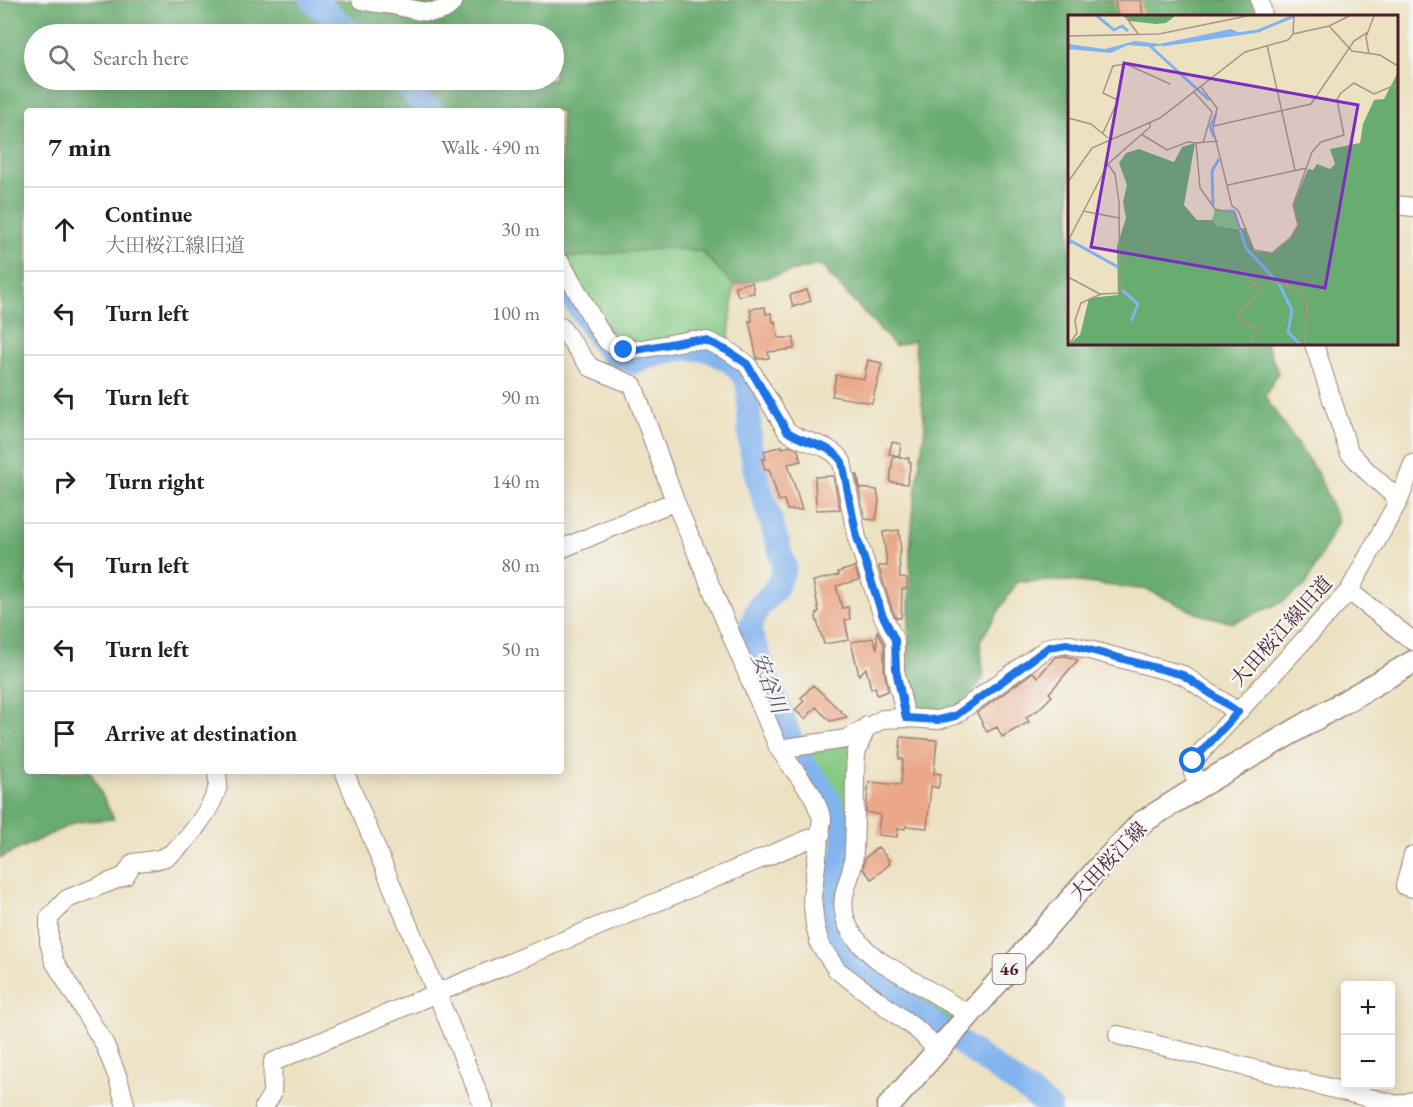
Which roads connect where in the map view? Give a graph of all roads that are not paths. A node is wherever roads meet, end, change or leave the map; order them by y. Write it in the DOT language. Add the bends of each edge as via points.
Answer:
graph roads {
  1 [pos="360,0"];
  2 [pos="454,0"];
  3 [pos="1260,0"];
  4 [pos="1263,15"];
  5 [pos="1398,206"];
  6 [pos="1413,207"];
  7 [pos="564,267"];
  8 [pos="564,331"];
  9 [pos="1314,345"];
  10 [pos="1413,464"];
  11 [pos="1399,500"];
  12 [pos="675,501"];
  13 [pos="564,548"];
  14 [pos="1349,591"];
  15 [pos="1413,641"];
  16 [pos="1413,662"];
  17 [pos="1238,712"];
  18 [pos="906,718"];
  19 [pos="867,726"];
  20 [pos="781,749"];
  21 [pos="217,774"];
  22 [pos="345,774"];
  23 [pos="1200,786"];
  24 [pos="821,834"];
  25 [pos="1413,855"];
  26 [pos="1413,888"];
  27 [pos="437,993"];
  28 [pos="966,1018"];
  29 [pos="1118,1035"];
  30 [pos="941,1047"];
  31 [pos="1413,1101"];
  32 [pos="126,1107"];
  33 [pos="264,1107"];
  34 [pos="484,1107"];
  35 [pos="888,1107"];
  1 -- 2 [label="street" via="419,12 439,11 450,7"];
  3 -- 4 [label="street"];
  5 -- 6 [label="street"];
  7 -- 18 [label="street" via="607,341 616,347 636,350 691,340 707,341 728,351 747,364 787,431 837,454 860,546 882,614 895,640 896,670"];
  8 -- 12 [label="street" via="590,366 633,385"];
  9 -- 11 [label="street" via="1349,452"];
  10 -- 11 [label="street, 大田桜江線旧道"];
  11 -- 14 [label="street, 大田桜江線旧道"];
  12 -- 13 [label="street"];
  12 -- 20 [label="street"];
  14 -- 15 [label="street"];
  14 -- 17 [label="street, 大田桜江線旧道"];
  16 -- 23 [label="main road, 大田桜江線 / 46"];
  17 -- 18 [label="street" via="1183,675 1067,644 1049,647 955,716 938,720"];
  17 -- 23 [label="street, 大田桜江線旧道" via="1193,761 1193,773"];
  18 -- 19 [label="street" via="883,719"];
  19 -- 20 [label="street" via="846,739"];
  19 -- 28 [label="street" via="856,754 855,838 852,866 844,888 844,914 851,933 865,949"];
  20 -- 24 [label="street" via="813,796 822,818"];
  21 -- 32 [label="street" via="218,786 207,810 178,848 164,858 132,863 125,876 67,899 49,918 54,961 105,1045"];
  22 -- 27 [label="street"];
  23 -- 28 [label="main road, 大田桜江線 / 46" via="1142,824"];
  24 -- 27 [label="street"];
  24 -- 30 [label="street" via="812,897 820,945 837,970"];
  25 -- 26 [label="street" via="1405,886"];
  27 -- 33 [label="street" via="273,1062 272,1094"];
  27 -- 34 [label="street"];
  28 -- 30 [label="main road, 大田桜江線 / 46"];
  29 -- 31 [label="street" via="1398,1105"];
  30 -- 35 [label="main road, 大田桜江線 / 46"];
}
